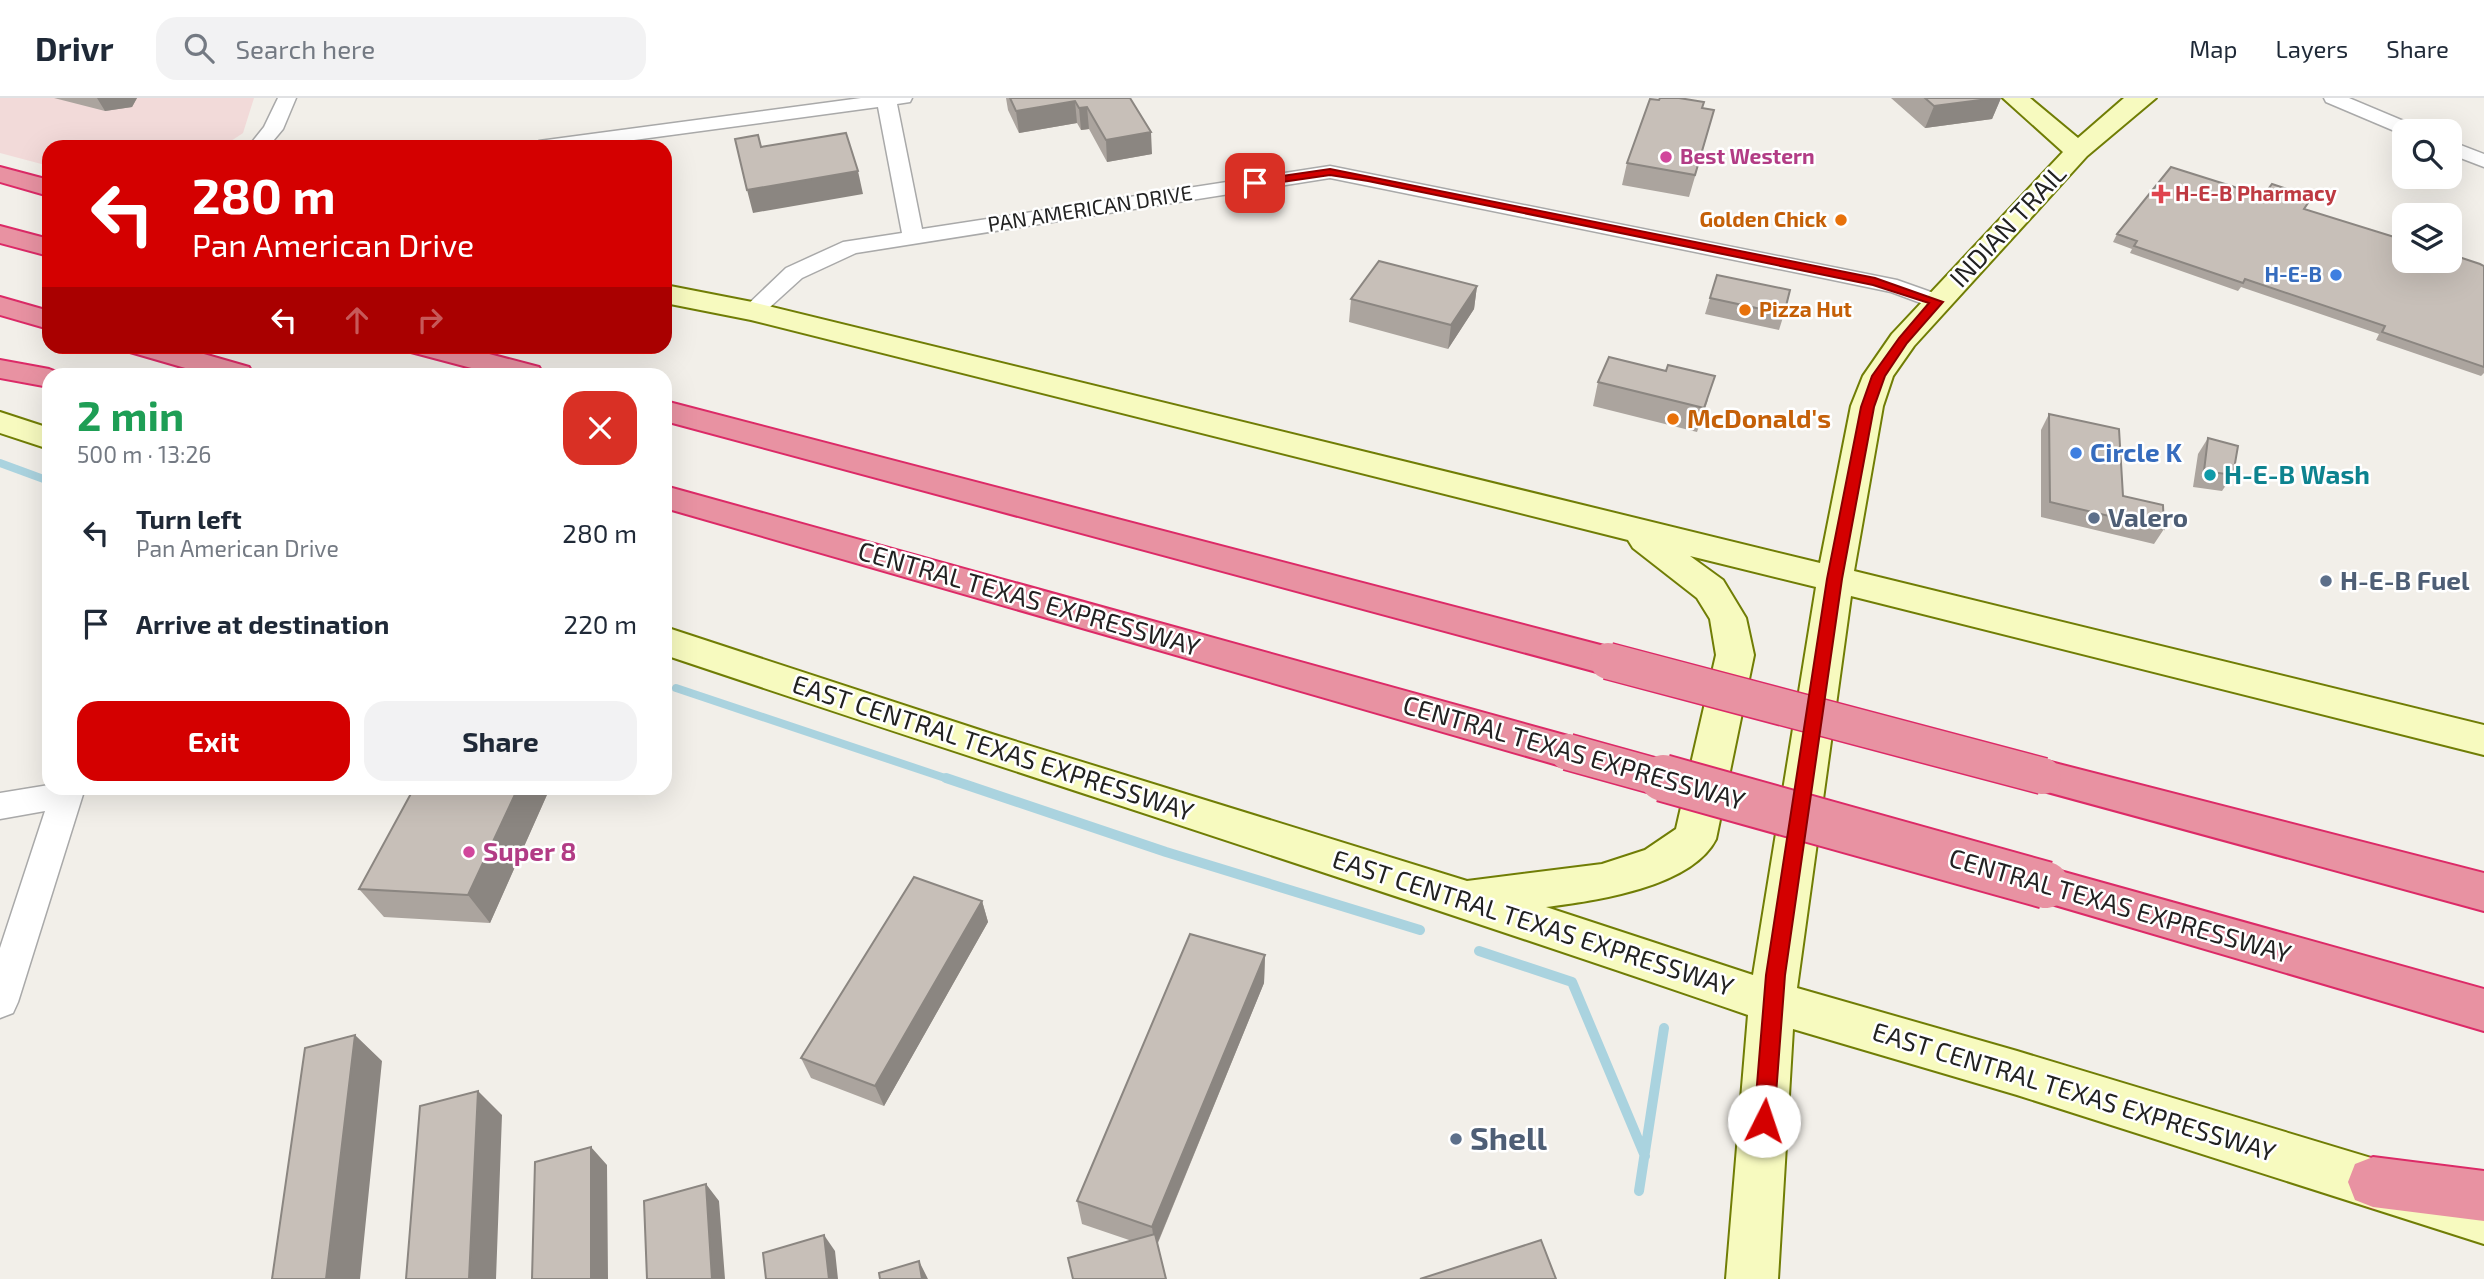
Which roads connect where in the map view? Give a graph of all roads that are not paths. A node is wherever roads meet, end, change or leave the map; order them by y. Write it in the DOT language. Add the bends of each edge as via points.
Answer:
graph roads {
  1 [pos="287,98"];
  2 [pos="2015,98"];
  3 [pos="2144,98"];
  4 [pos="2333,98"];
  5 [pos="892,99"];
  6 [pos="2392,123"];
  7 [pos="271,138"];
  8 [pos="590,140"];
  9 [pos="2078,151"];
  10 [pos="2462,152"];
  11 [pos="2484,161"];
  12 [pos="1,174"];
  13 [pos="42,184"];
  14 [pos="0,234"];
  15 [pos="913,236"];
  16 [pos="42,246"];
  17 [pos="672,295"];
  18 [pos="1937,302"];
  19 [pos="0,306"];
  20 [pos="752,310"];
  21 [pos="42,318"];
  22 [pos="169,354"];
  23 [pos="452,354"];
  24 [pos="484,354"];
  25 [pos="217,368"];
  26 [pos="505,368"];
  27 [pos="515,368"];
  28 [pos="0,369"];
  29 [pos="42,377"];
  30 [pos="672,413"];
  31 [pos="0,422"];
  32 [pos="42,437"];
  33 [pos="672,499"];
  34 [pos="1625,526"];
  35 [pos="1835,579"];
  36 [pos="672,643"];
  37 [pos="2484,740"];
  38 [pos="50,795"];
  39 [pos="67,795"];
  40 [pos="0,806"];
  41 [pos="2484,892"];
  42 [pos="1462,898"];
  43 [pos="0,1002"];
  44 [pos="1772,1002"];
  45 [pos="2484,1010"];
  46 [pos="2372,1182"];
  47 [pos="2484,1196"];
  48 [pos="2484,1218"];
  49 [pos="1752,1279"];
  1 -- 7 [label="street"];
  2 -- 9 [label="main road"];
  3 -- 9 [label="main road, INDIAN TRAIL"];
  4 -- 6 [label="street"];
  5 -- 8 [label="street"];
  5 -- 15 [label="street"];
  9 -- 18 [label="main road, INDIAN TRAIL"];
  10 -- 11 [label="street"];
  12 -- 13 [label="highway"];
  14 -- 16 [label="highway"];
  15 -- 18 [label="street, PAN AMERICAN DRIVE" via="1330,172 1822,270 1897,287"];
  15 -- 20 [label="street, PAN AMERICAN DRIVE" via="851,247 794,273"];
  17 -- 20 [label="main road"];
  18 -- 35 [label="main road, INDIAN TRAIL" via="1878,376 1867,407"];
  19 -- 21 [label="highway"];
  20 -- 34 [label="main road"];
  22 -- 25 [label="highway"];
  23 -- 26 [label="highway"];
  24 -- 27 [label="highway"];
  28 -- 29 [label="highway"];
  30 -- 41 [label="highway, bridge"];
  31 -- 32 [label="main road"];
  33 -- 45 [label="highway, CENTRAL TEXAS EXPRESSWAY, bridge"];
  34 -- 35 [label="main road"];
  34 -- 42 [label="main road" via="1710,589 1728,618 1735,655 1695,839 1659,863 1602,882"];
  35 -- 37 [label="main road"];
  35 -- 44 [label="main road, INDIAN TRAIL"];
  36 -- 42 [label="main road, EAST CENTRAL TEXAS EXPRESSWAY"];
  38 -- 40 [label="street"];
  39 -- 43 [label="street"];
  42 -- 44 [label="main road, EAST CENTRAL TEXAS EXPRESSWAY"];
  44 -- 46 [label="main road, EAST CENTRAL TEXAS EXPRESSWAY"];
  44 -- 49 [label="main road, INDIAN TRAIL"];
  46 -- 47 [label="highway"];
  46 -- 48 [label="main road, EAST CENTRAL TEXAS EXPRESSWAY"];
}
